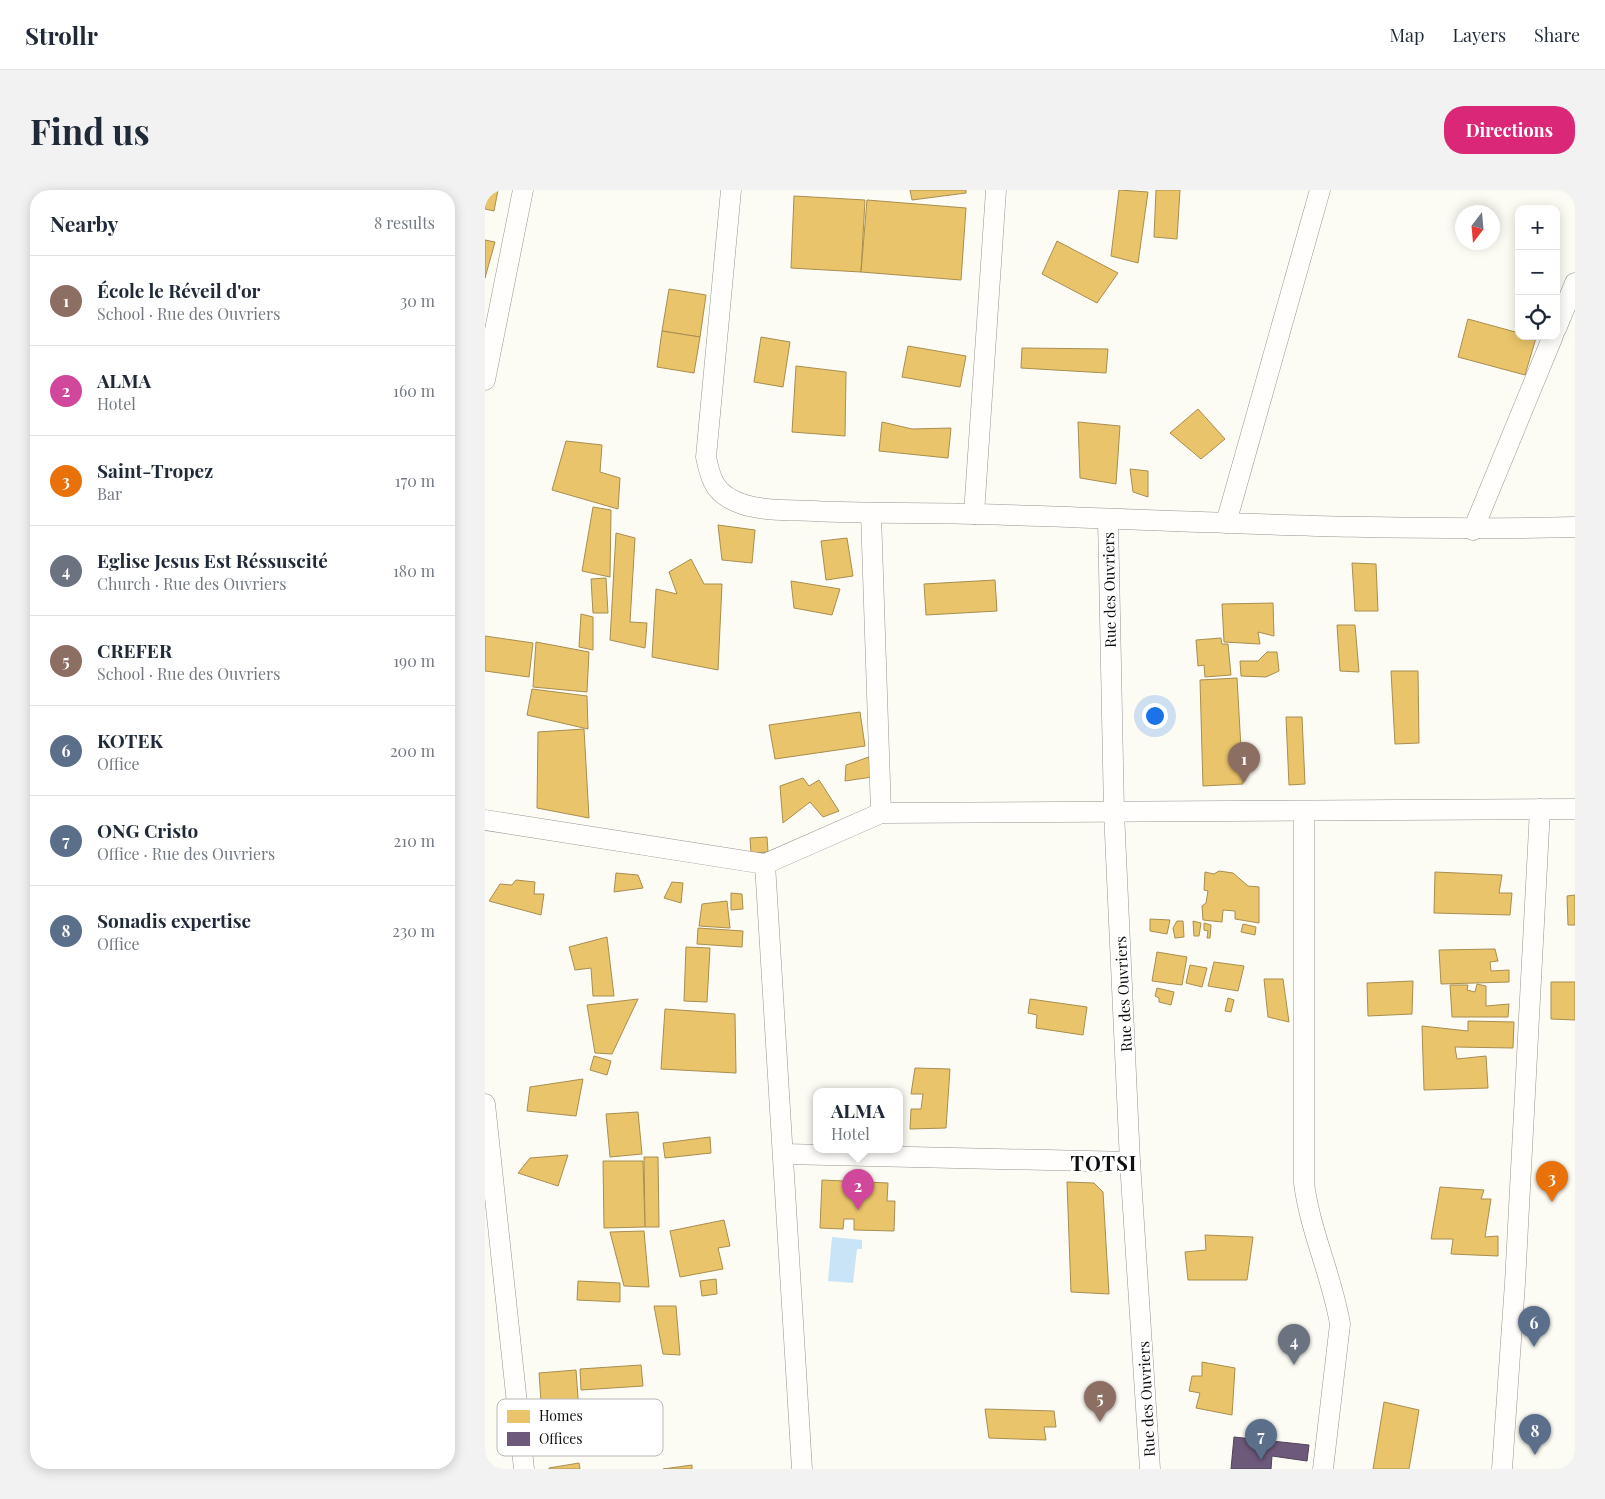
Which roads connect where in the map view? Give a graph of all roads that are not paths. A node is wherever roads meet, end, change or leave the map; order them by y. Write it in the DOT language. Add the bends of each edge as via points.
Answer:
graph roads {
  1 [pos="523,190"];
  2 [pos="731,190"];
  3 [pos="996,190"];
  4 [pos="1320,190"];
  5 [pos="1575,283"];
  6 [pos="1560,319"];
  7 [pos="1551,340"];
  8 [pos="485,380"];
  9 [pos="871,514"];
  10 [pos="974,514"];
  11 [pos="1108,519"];
  12 [pos="1226,523"];
  13 [pos="1575,527"];
  14 [pos="1473,530"];
  15 [pos="1541,808"];
  16 [pos="1575,809"];
  17 [pos="1304,810"];
  18 [pos="1114,812"];
  19 [pos="881,813"];
  20 [pos="485,820"];
  21 [pos="765,864"];
  22 [pos="485,1104"];
  23 [pos="784,1154"];
  24 [pos="1131,1162"];
  25 [pos="517,1399"];
  26 [pos="523,1456"];
  27 [pos="524,1469"];
  28 [pos="803,1469"];
  29 [pos="1150,1469"];
  30 [pos="1323,1469"];
  31 [pos="1502,1469"];
  1 -- 8 [label="street"];
  2 -- 9 [label="street" via="706,457 711,479 721,493 743,504"];
  3 -- 10 [label="street"];
  4 -- 12 [label="street"];
  5 -- 6 [label="street"];
  7 -- 14 [label="street"];
  9 -- 10 [label="street"];
  9 -- 19 [label="street"];
  10 -- 11 [label="street"];
  11 -- 12 [label="street"];
  11 -- 18 [label="street, Rue des Ouvriers"];
  12 -- 14 [label="street"];
  13 -- 14 [label="street"];
  15 -- 16 [label="street"];
  15 -- 17 [label="street"];
  15 -- 31 [label="street"];
  17 -- 18 [label="street"];
  17 -- 30 [label="street" via="1304,1183 1307,1208 1340,1324"];
  18 -- 19 [label="street"];
  18 -- 24 [label="street, Rue des Ouvriers"];
  19 -- 21 [label="street"];
  20 -- 21 [label="street"];
  21 -- 23 [label="street"];
  22 -- 25 [label="street"];
  23 -- 24 [label="street"];
  23 -- 28 [label="street"];
  24 -- 29 [label="street, Rue des Ouvriers"];
  26 -- 27 [label="street"];
}
